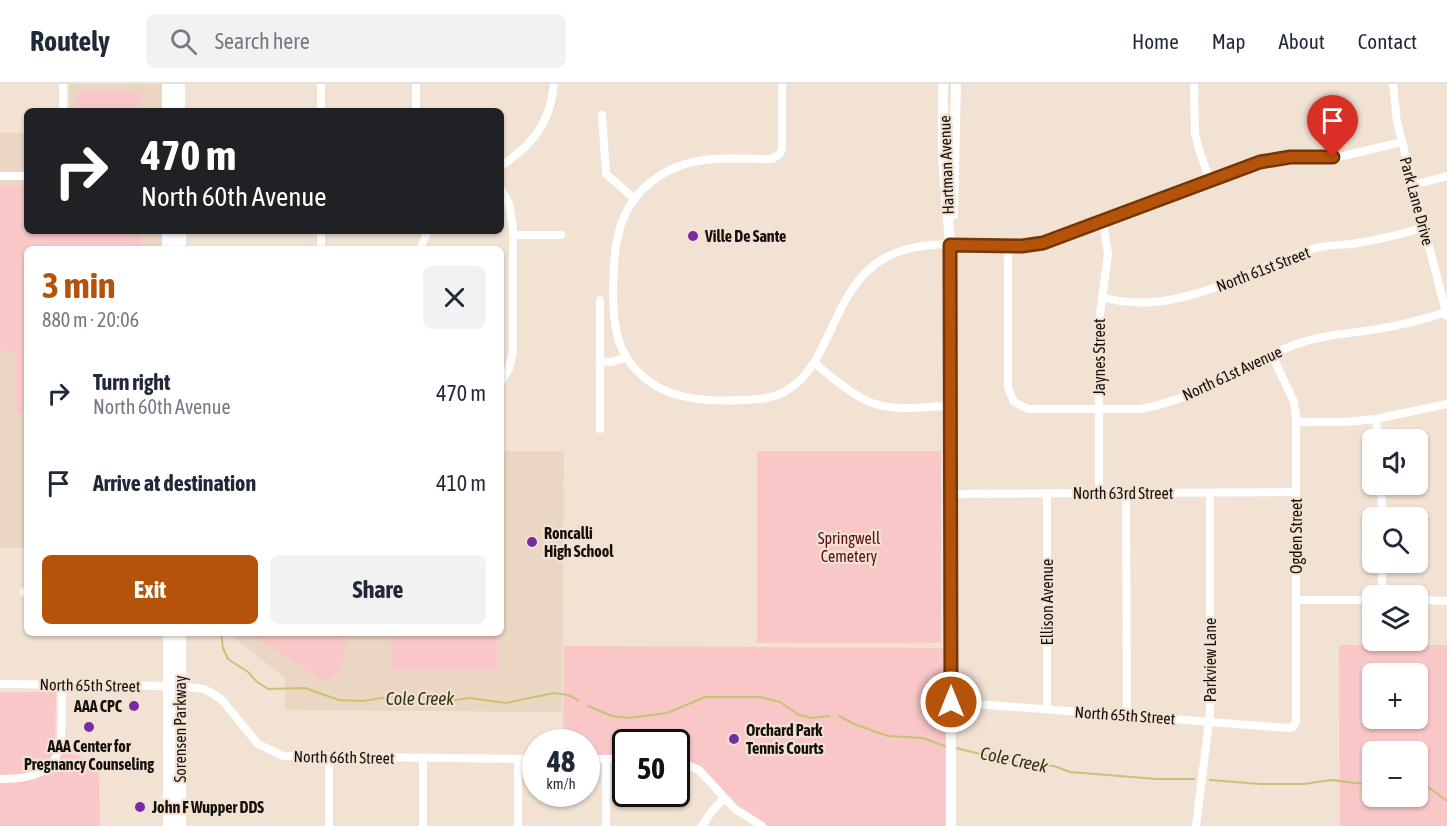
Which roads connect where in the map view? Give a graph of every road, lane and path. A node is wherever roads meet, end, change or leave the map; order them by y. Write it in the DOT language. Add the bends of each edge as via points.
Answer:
graph roads {
  1 [pos="63,84"];
  2 [pos="168,84"];
  3 [pos="179,84"];
  4 [pos="321,84"];
  5 [pos="416,84"];
  6 [pos="554,84"];
  7 [pos="782,84"];
  8 [pos="943,84"];
  9 [pos="956,84"];
  10 [pos="1194,84"];
  11 [pos="1393,84"];
  12 [pos="63,108"];
  13 [pos="168,108"];
  14 [pos="179,108"];
  15 [pos="321,108"];
  16 [pos="416,108"];
  17 [pos="602,115"];
  18 [pos="1402,142"];
  19 [pos="504,164"];
  20 [pos="0,176"];
  21 [pos="24,176"];
  22 [pos="1447,176"];
  23 [pos="1210,180"];
  24 [pos="1413,185"];
  25 [pos="504,196"];
  26 [pos="635,199"];
  27 [pos="1102,222"];
  28 [pos="1424,227"];
  29 [pos="513,235"];
  30 [pos="561,235"];
  31 [pos="950,245"];
  32 [pos="1008,246"];
  33 [pos="1102,297"];
  34 [pos="600,300"];
  35 [pos="1446,314"];
  36 [pos="1272,355"];
  37 [pos="625,358"];
  38 [pos="600,361"];
  39 [pos="814,363"];
  40 [pos="504,377"];
  41 [pos="1447,404"];
  42 [pos="951,406"];
  43 [pos="1099,409"];
  44 [pos="1376,419"];
  45 [pos="1296,422"];
  46 [pos="600,429"];
  47 [pos="1377,429"];
  48 [pos="1296,492"];
  49 [pos="1099,493"];
  50 [pos="1126,493"];
  51 [pos="1210,493"];
  52 [pos="951,494"];
  53 [pos="1047,494"];
  54 [pos="1296,600"];
  55 [pos="1362,600"];
  56 [pos="1428,600"];
  57 [pos="1447,601"];
  58 [pos="169,636"];
  59 [pos="180,636"];
  60 [pos="0,684"];
  61 [pos="62,684"];
  62 [pos="175,686"];
  63 [pos="951,702"];
  64 [pos="1047,709"];
  65 [pos="1127,716"];
  66 [pos="1210,722"];
  67 [pos="1296,722"];
  68 [pos="329,758"];
  69 [pos="423,758"];
  70 [pos="518,759"];
  71 [pos="522,759"];
  72 [pos="600,759"];
  73 [pos="606,759"];
  74 [pos="612,759"];
  75 [pos="690,766"];
  76 [pos="0,779"];
  77 [pos="724,798"];
  78 [pos="169,826"];
  79 [pos="180,826"];
  80 [pos="329,826"];
  81 [pos="423,826"];
  82 [pos="518,826"];
  83 [pos="606,826"];
  84 [pos="702,826"];
  85 [pos="762,826"];
  86 [pos="951,826"];
  87 [pos="1196,826"];
  1 -- 12 [label="street"];
  2 -- 13 [label="main road"];
  3 -- 14 [label="main road"];
  4 -- 15 [label="street"];
  5 -- 16 [label="street"];
  6 -- 19 [label="street" via="541,128 524,149"];
  7 -- 26 [label="street" via="782,148 776,157 712,159 681,165 656,179"];
  8 -- 31 [label="main road, Hartman Avenue" via="943,156"];
  9 -- 31 [label="main road, Hartman Avenue"];
  10 -- 23 [label="street" via="1195,134"];
  11 -- 18 [label="street, Park Lane Drive"];
  17 -- 26 [label="street" via="606,174"];
  18 -- 23 [label="street" via="1343,156 1271,159"];
  18 -- 24 [label="street, Park Lane Drive"];
  20 -- 21 [label="street"];
  22 -- 24 [label="street"];
  23 -- 27 [label="street"];
  24 -- 28 [label="street, Park Lane Drive"];
  25 -- 29 [label="street" via="511,211"];
  26 -- 37 [label="street" via="618,230 614,260 614,322"];
  27 -- 32 [label="street" via="1052,241"];
  27 -- 33 [label="street, Jaynes Street" via="1108,254"];
  28 -- 33 [label="street, North 61st Street" via="1375,240 1316,248 1181,298 1140,301"];
  28 -- 35 [label="street, Park Lane Drive"];
  29 -- 30 [label="street"];
  29 -- 40 [label="street" via="513,352"];
  31 -- 32 [label="street"];
  31 -- 39 [label="street" via="905,250 868,269 847,294"];
  31 -- 42 [label="main road, Hartman Avenue"];
  32 -- 43 [label="street, North 61st Avenue" via="1011,399 1028,409"];
  33 -- 43 [label="street, Jaynes Street"];
  34 -- 38 [label="street"];
  35 -- 36 [label="street, North 61st Avenue" via="1316,338"];
  36 -- 43 [label="street, North 61st Avenue" via="1165,403 1140,409"];
  36 -- 45 [label="street, Ogden Street" via="1294,402"];
  37 -- 38 [label="street"];
  37 -- 39 [label="street" via="658,388 699,399 758,399 775,395 794,385"];
  38 -- 46 [label="street"];
  39 -- 42 [label="street" via="873,403"];
  41 -- 44 [label="street"];
  42 -- 52 [label="main road, Hartman Avenue"];
  43 -- 49 [label="street, Jaynes Street"];
  44 -- 45 [label="street"];
  44 -- 47 [label="street"];
  45 -- 48 [label="street, Ogden Street"];
  48 -- 51 [label="street, North 63rd Street"];
  48 -- 54 [label="street, Ogden Street"];
  49 -- 50 [label="street, North 63rd Street"];
  49 -- 53 [label="street, North 63rd Street"];
  50 -- 51 [label="street, North 63rd Street"];
  50 -- 65 [label="street"];
  51 -- 66 [label="street, Parkview Lane"];
  52 -- 53 [label="street, North 63rd Street"];
  52 -- 63 [label="main road, Hartman Avenue"];
  53 -- 64 [label="street, Ellison Avenue"];
  54 -- 55 [label="street"];
  54 -- 67 [label="street, Ogden Street"];
  56 -- 57 [label="street"];
  58 -- 62 [label="main road, Sorensen Parkway"];
  59 -- 62 [label="main road, Sorensen Parkway"];
  60 -- 61 [label="street, North 65th Street"];
  61 -- 62 [label="street, North 65th Street"];
  61 -- 76 [label="street" via="60,745 55,759 29,778"];
  62 -- 68 [label="street, North 66th Street" via="204,689 221,699 249,736 283,756"];
  62 -- 78 [label="main road, Sorensen Parkway"];
  62 -- 79 [label="main road, Sorensen Parkway"];
  63 -- 64 [label="street, North 65th Street"];
  63 -- 86 [label="main road, Hartman Avenue"];
  64 -- 65 [label="street, North 65th Street"];
  65 -- 66 [label="street, North 65th Street"];
  66 -- 67 [label="street, North 65th Street" via="1288,728"];
  66 -- 87 [label="street, Parkview Lane"];
  68 -- 69 [label="street, North 66th Street"];
  68 -- 80 [label="street"];
  69 -- 70 [label="street, North 66th Street"];
  69 -- 81 [label="street"];
  70 -- 71 [label="street, North 66th Street"];
  70 -- 82 [label="street"];
  72 -- 73 [label="street"];
  73 -- 74 [label="street"];
  73 -- 83 [label="street"];
  75 -- 77 [label="street" via="699,770"];
  77 -- 84 [label="street"];
  77 -- 85 [label="street"];
}
